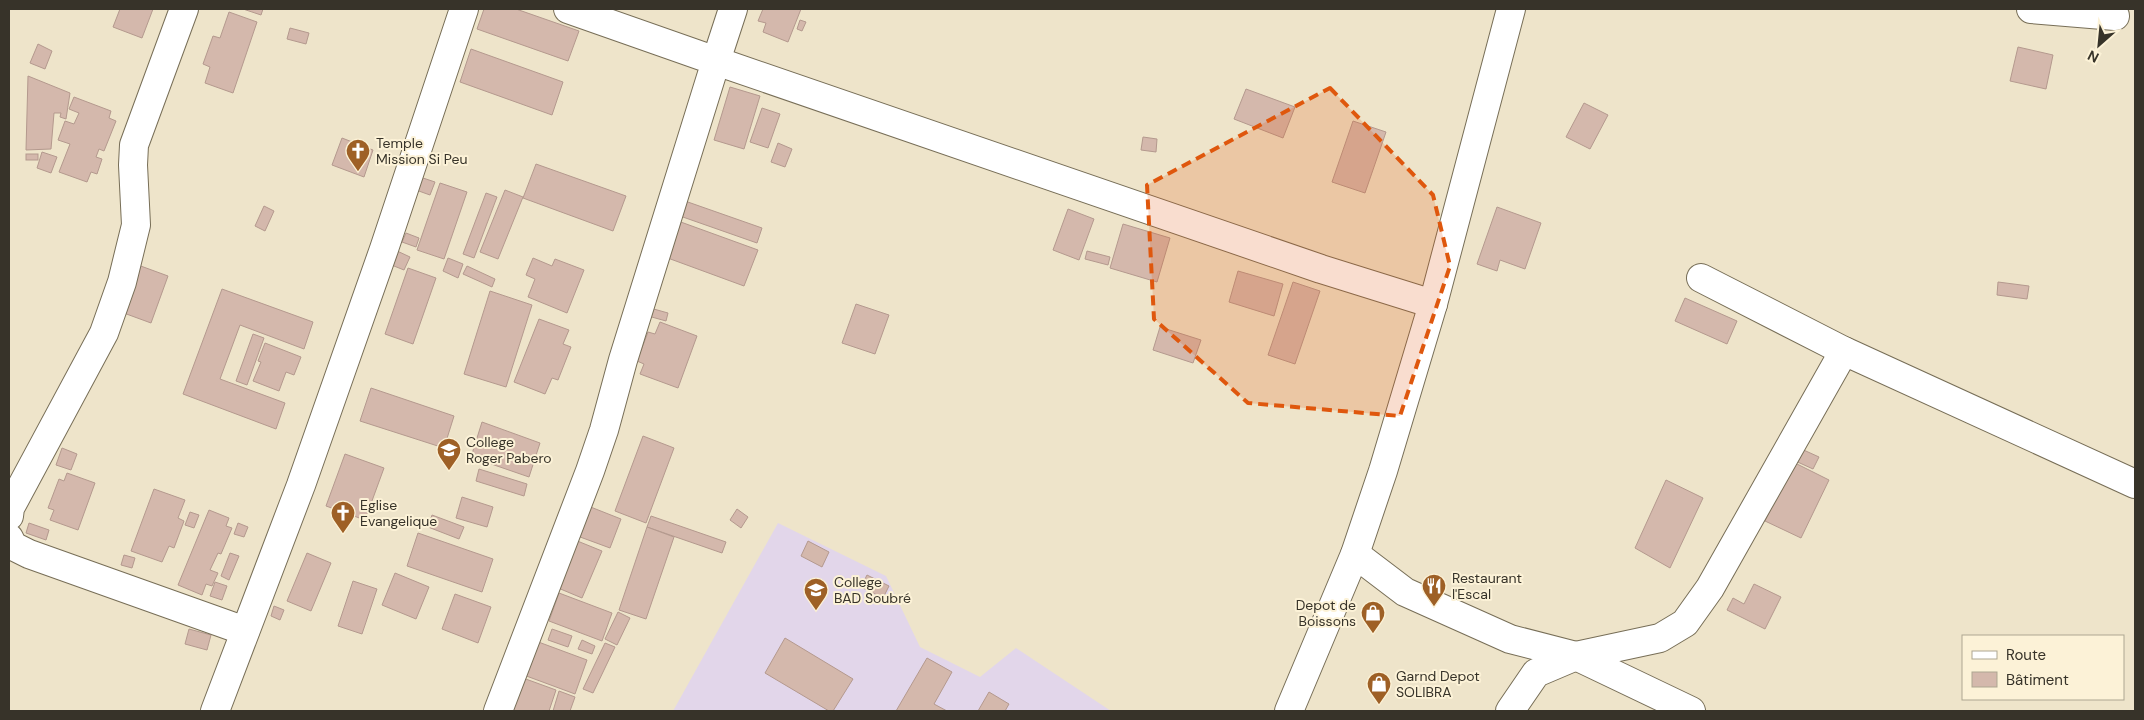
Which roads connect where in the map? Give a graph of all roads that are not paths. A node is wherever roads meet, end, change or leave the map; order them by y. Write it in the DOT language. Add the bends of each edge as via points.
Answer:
graph roads {
  1 [pos="184,9"];
  2 [pos="464,9"];
  3 [pos="568,9"];
  4 [pos="733,9"];
  5 [pos="1511,9"];
  6 [pos="2031,9"];
  7 [pos="2122,15"];
  8 [pos="716,61"];
  9 [pos="1701,278"];
  10 [pos="1433,304"];
  11 [pos="1844,351"];
  12 [pos="2135,484"];
  13 [pos="9,516"];
  14 [pos="9,538"];
  15 [pos="1356,554"];
  16 [pos="245,631"];
  17 [pos="1576,656"];
  18 [pos="213,710"];
  19 [pos="498,711"];
  20 [pos="1289,711"];
  21 [pos="1510,711"];
  22 [pos="1691,711"];
  1 -- 13 [label="street" via="134,145 136,225 122,282 104,334 40,450"];
  2 -- 16 [label="street" via="381,258 301,485"];
  3 -- 8 [label="street"];
  4 -- 8 [label="street"];
  5 -- 10 [label="street"];
  6 -- 7 [label="street"];
  8 -- 10 [label="street" via="1330,272"];
  8 -- 19 [label="street" via="602,438"];
  9 -- 11 [label="street"];
  10 -- 15 [label="street"];
  11 -- 12 [label="street"];
  11 -- 17 [label="street" via="1710,588 1685,623 1660,638"];
  14 -- 16 [label="street" via="13,546 29,554"];
  15 -- 17 [label="street" via="1413,596 1510,639"];
  15 -- 20 [label="street"];
  16 -- 18 [label="street"];
  17 -- 21 [label="street" via="1536,673"];
  17 -- 22 [label="street"];
}
